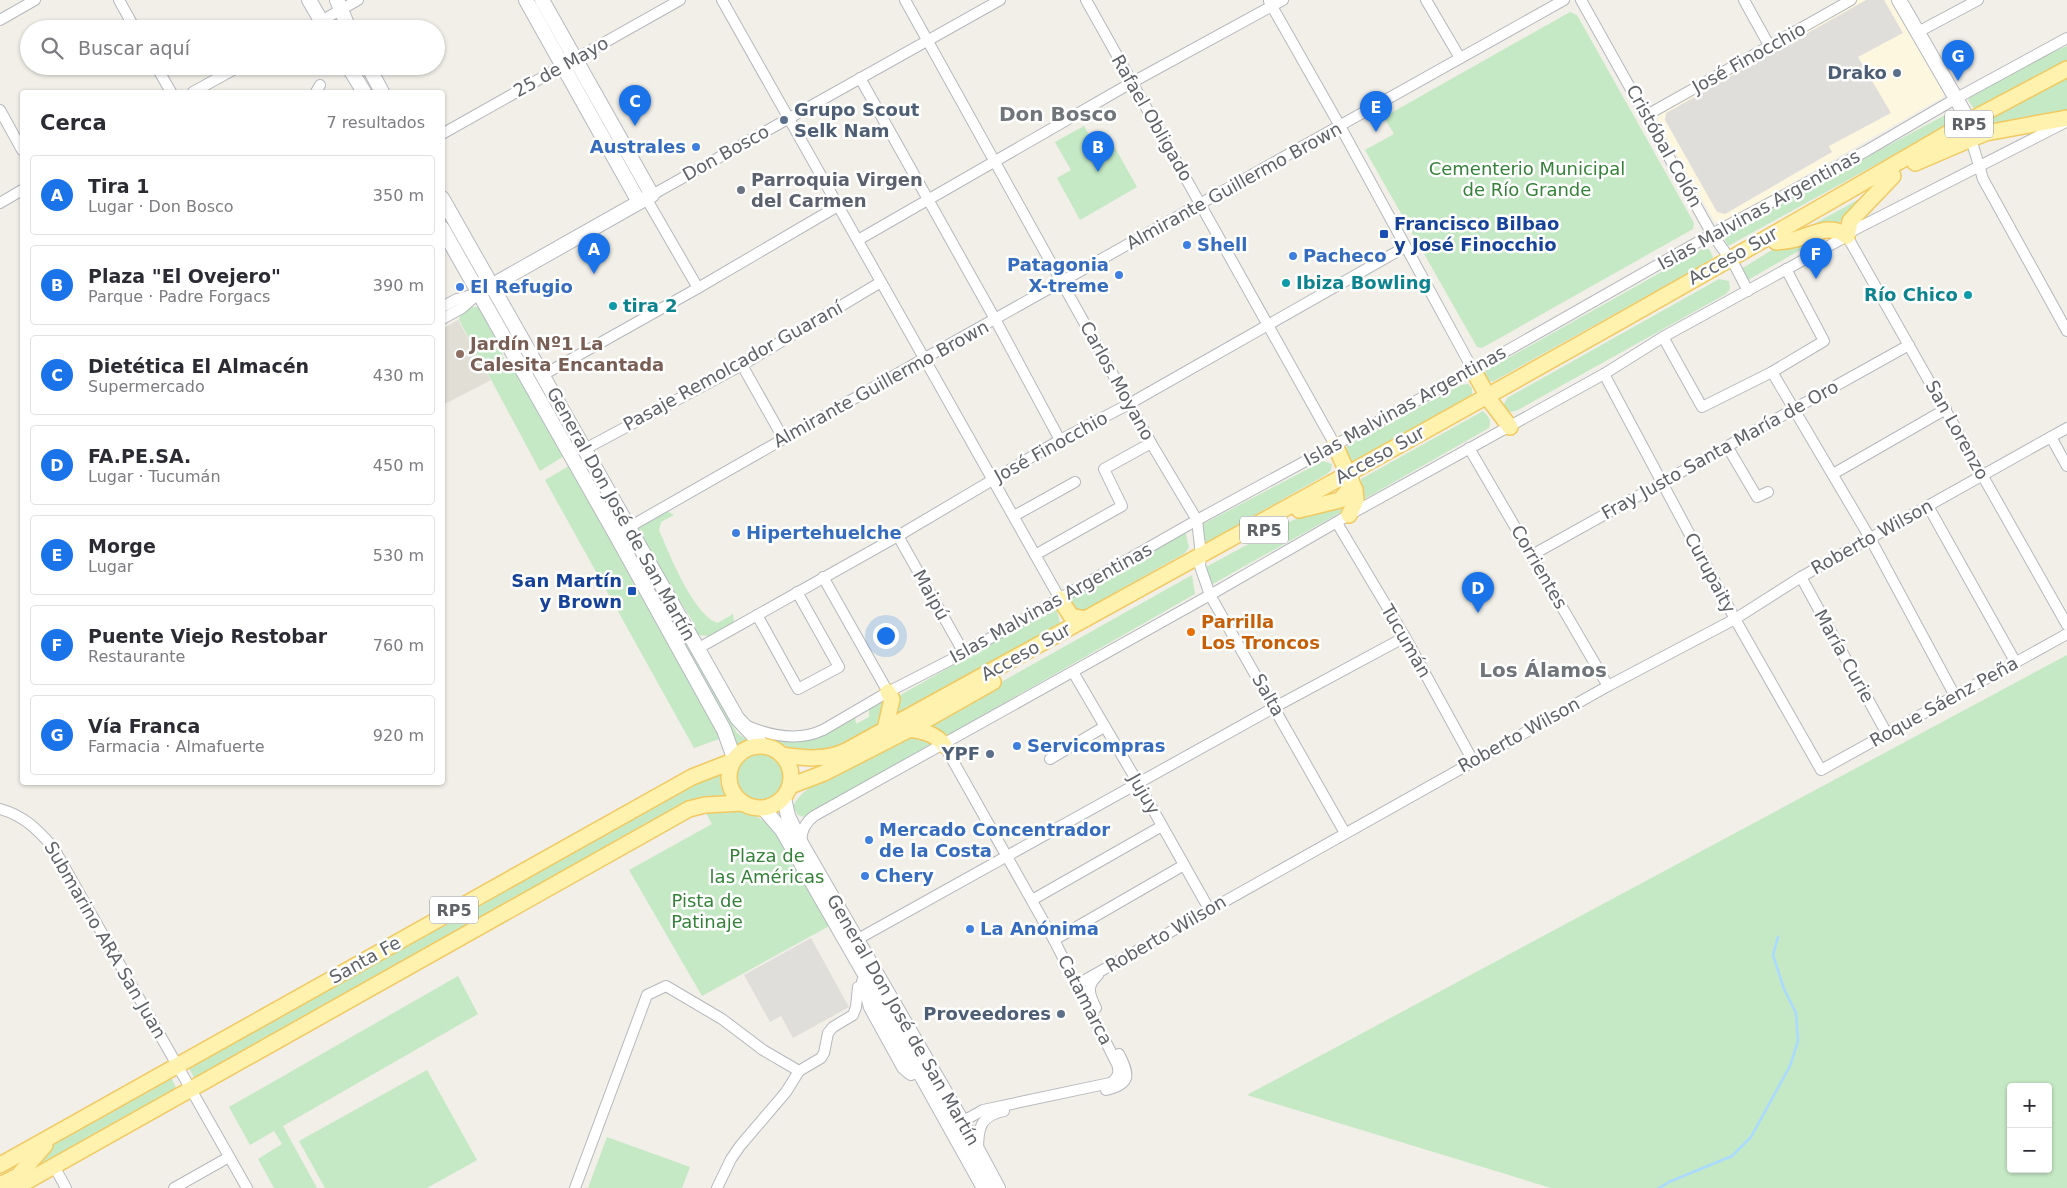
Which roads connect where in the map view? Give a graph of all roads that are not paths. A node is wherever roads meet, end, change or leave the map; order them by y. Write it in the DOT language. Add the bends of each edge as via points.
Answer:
graph roads {
  1 [pos="35,0"];
  2 [pos="119,0"];
  3 [pos="309,0"];
  4 [pos="358,0"];
  5 [pos="526,0"];
  6 [pos="542,0"];
  7 [pos="680,0"];
  8 [pos="722,0"];
  9 [pos="904,0"];
  10 [pos="1000,0"];
  11 [pos="1086,0"];
  12 [pos="1283,0"];
  13 [pos="1426,0"];
  14 [pos="1564,0"];
  15 [pos="1581,0"];
  16 [pos="1744,0"];
  17 [pos="1851,0"];
  18 [pos="1899,0"];
  19 [pos="1978,0"];
  20 [pos="1270,3"];
  21 [pos="340,4"];
  22 [pos="0,20"];
  23 [pos="130,20"];
  24 [pos="320,20"];
  25 [pos="327,20"];
  26 [pos="346,20"];
  27 [pos="1918,32"];
  28 [pos="2067,38"];
  29 [pos="927,40"];
  30 [pos="1770,46"];
  31 [pos="1460,58"];
  32 [pos="576,60"];
  33 [pos="563,66"];
  34 [pos="2067,69"];
  35 [pos="161,75"];
  36 [pos="224,75"];
  37 [pos="354,75"];
  38 [pos="373,75"];
  39 [pos="860,78"];
  40 [pos="1131,84"];
  41 [pos="170,90"];
  42 [pos="197,90"];
  43 [pos="363,90"];
  44 [pos="381,90"];
  45 [pos="1955,98"];
  46 [pos="0,110"];
  47 [pos="1647,115"];
  48 [pos="789,118"];
  49 [pos="2067,120"];
  50 [pos="1969,121"];
  51 [pos="1340,126"];
  52 [pos="445,132"];
  53 [pos="1971,139"];
  54 [pos="20,146"];
  55 [pos="996,162"];
  56 [pos="1979,166"];
  57 [pos="1893,176"];
  58 [pos="20,191"];
  59 [pos="645,198"];
  60 [pos="927,200"];
  61 [pos="0,203"];
  62 [pos="445,204"];
  63 [pos="1201,204"];
  64 [pos="838,206"];
  65 [pos="445,232"];
  66 [pos="1712,234"];
  67 [pos="1847,236"];
  68 [pos="858,240"];
  69 [pos="1776,242"];
  70 [pos="1405,247"];
  71 [pos="1732,262"];
  72 [pos="1786,269"];
  73 [pos="881,282"];
  74 [pos="1063,282"];
  75 [pos="698,288"];
  76 [pos="485,289"];
  77 [pos="1748,291"];
  78 [pos="445,305"];
  79 [pos="445,317"];
  80 [pos="995,319"];
  81 [pos="1268,324"];
  82 [pos="2067,331"];
  83 [pos="1663,336"];
  84 [pos="1909,345"];
  85 [pos="925,358"];
  86 [pos="742,365"];
  87 [pos="1473,370"];
  88 [pos="1772,372"];
  89 [pos="1604,374"];
  90 [pos="543,375"];
  91 [pos="1489,399"];
  92 [pos="1129,404"];
  93 [pos="1794,409"];
  94 [pos="1946,410"];
  95 [pos="1510,427"];
  96 [pos="2067,428"];
  97 [pos="2050,437"];
  98 [pos="783,438"];
  99 [pos="1060,440"];
  100 [pos="1151,443"];
  101 [pos="1335,445"];
  102 [pos="1727,446"];
  103 [pos="1469,448"];
  104 [pos="585,449"];
  105 [pos="2067,466"];
  106 [pos="1833,474"];
  107 [pos="1982,475"];
  108 [pos="1349,477"];
  109 [pos="993,479"];
  110 [pos="1074,482"];
  111 [pos="1662,483"];
  112 [pos="1768,492"];
  113 [pos="1928,506"];
  114 [pos="1014,516"];
  115 [pos="1343,519"];
  116 [pos="1197,520"];
  117 [pos="629,527"];
  118 [pos="616,534"];
  119 [pos="898,536"];
  120 [pos="1870,538"];
  121 [pos="1035,555"];
  122 [pos="1532,555"];
  123 [pos="1201,560"];
  124 [pos="823,577"];
  125 [pos="1801,577"];
  126 [pos="797,592"];
  127 [pos="1210,596"];
  128 [pos="1060,599"];
  129 [pos="757,615"];
  130 [pos="1085,619"];
  131 [pos="1735,619"];
  132 [pos="2067,624"];
  133 [pos="2067,634"];
  134 [pos="1405,637"];
  135 [pos="697,649"];
  136 [pos="964,653"];
  137 [pos="2016,663"];
  138 [pos="1073,672"];
  139 [pos="1608,686"];
  140 [pos="888,692"];
  141 [pos="1955,696"];
  142 [pos="1275,707"];
  143 [pos="736,718"];
  144 [pos="1104,727"];
  145 [pos="910,729"];
  146 [pos="885,730"];
  147 [pos="1886,734"];
  148 [pos="944,745"];
  149 [pos="763,746"];
  150 [pos="782,755"];
  151 [pos="1050,759"];
  152 [pos="734,760"];
  153 [pos="1473,762"];
  154 [pos="1821,770"];
  155 [pos="1138,782"];
  156 [pos="787,792"];
  157 [pos="743,803"];
  158 [pos="762,808"];
  159 [pos="0,809"];
  160 [pos="1162,826"];
  161 [pos="1345,833"];
  162 [pos="802,845"];
  163 [pos="1006,855"];
  164 [pos="1184,865"];
  165 [pos="1032,900"];
  166 [pos="1210,910"];
  167 [pos="858,939"];
  168 [pos="1054,940"];
  169 [pos="860,965"];
  170 [pos="1104,969"];
  171 [pos="1076,985"];
  172 [pos="866,988"];
  173 [pos="178,1065"];
  174 [pos="923,1067"];
  175 [pos="799,1072"];
  176 [pos="1122,1076"];
  177 [pos="192,1090"];
  178 [pos="963,1123"];
  179 [pos="955,1135"];
  180 [pos="52,1136"];
  181 [pos="978,1151"];
  182 [pos="229,1157"];
  183 [pos="0,1165"];
  184 [pos="54,1166"];
  185 [pos="0,1185"];
  186 [pos="15,1188"];
  187 [pos="66,1188"];
  188 [pos="174,1188"];
  189 [pos="247,1188"];
  190 [pos="575,1188"];
  191 [pos="717,1188"];
  192 [pos="984,1188"];
  193 [pos="998,1188"];
  1 -- 22 [label="street"];
  2 -- 23 [label="street"];
  3 -- 24 [label="main road"];
  4 -- 21 [label="street"];
  5 -- 33 [label="main road"];
  6 -- 32 [label="main road"];
  7 -- 32 [label="street, 25 de Mayo"];
  8 -- 48 [label="street"];
  9 -- 29 [label="street, Carlos Moyano"];
  10 -- 29 [label="street, Don Bosco"];
  11 -- 40 [label="street, Rafael Obligado"];
  12 -- 20 [label="street"];
  13 -- 31 [label="street"];
  14 -- 31 [label="street, Almirante Guillermo Brown"];
  15 -- 47 [label="street, Cristóbal Colón"];
  16 -- 30 [label="street"];
  17 -- 30 [label="street, José Finocchio"];
  18 -- 27 [label="main road"];
  19 -- 27 [label="street"];
  20 -- 40 [label="street"];
  20 -- 51 [label="street"];
  21 -- 25 [label="street"];
  21 -- 26 [label="main road"];
  27 -- 45 [label="main road"];
  28 -- 45 [label="street, Islas Malvinas Argentinas"];
  29 -- 39 [label="street, Don Bosco"];
  29 -- 55 [label="street, Carlos Moyano"];
  30 -- 47 [label="street, José Finocchio"];
  31 -- 51 [label="street, Almirante Guillermo Brown"];
  32 -- 33 [label="street, 25 de Mayo"];
  32 -- 59 [label="main road"];
  33 -- 52 [label="street, 25 de Mayo"];
  33 -- 59 [label="main road"];
  34 -- 50 [label="main road, RP5"];
  35 -- 41 [label="street"];
  36 -- 42 [label="street"];
  37 -- 43 [label="main road"];
  38 -- 44 [label="main road"];
  39 -- 48 [label="street, Don Bosco"];
  39 -- 60 [label="street"];
  40 -- 55 [label="street"];
  40 -- 63 [label="street, Rafael Obligado"];
  45 -- 50 [label="main road"];
  45 -- 66 [label="street, Islas Malvinas Argentinas" via="1866,151"];
  46 -- 54 [label="street"];
  47 -- 66 [label="street, Cristóbal Colón"];
  48 -- 59 [label="street, Don Bosco"];
  48 -- 64 [label="street"];
  49 -- 53 [label="main road, RP5" via="1986,133"];
  49 -- 56 [label="street"];
  50 -- 53 [label="main road, RP5"];
  50 -- 71 [label="main road, Acceso Sur / RP5"];
  51 -- 63 [label="street, Almirante Guillermo Brown"];
  51 -- 70 [label="street"];
  53 -- 56 [label="street"];
  53 -- 57 [label="main road, Acceso Sur / RP5" via="1925,158"];
  55 -- 60 [label="street"];
  55 -- 74 [label="street, Carlos Moyano"];
  56 -- 67 [label="street"];
  56 -- 82 [label="street"];
  57 -- 67 [label="main road" via="1850,221"];
  57 -- 69 [label="main road, Acceso Sur / RP5"];
  58 -- 61 [label="street"];
  59 -- 75 [label="street"];
  59 -- 76 [label="main road, Don Bosco"];
  60 -- 68 [label="street"];
  60 -- 80 [label="street"];
  62 -- 76 [label="main road, General Don José de San Martín"];
  63 -- 74 [label="street, Almirante Guillermo Brown"];
  63 -- 81 [label="street, Rafael Obligado"];
  64 -- 68 [label="street"];
  64 -- 75 [label="street"];
  65 -- 76 [label="main road, General Don José de San Martín"];
  66 -- 71 [label="street, Cristóbal Colón"];
  66 -- 87 [label="street, Islas Malvinas Argentinas"];
  67 -- 69 [label="main road" via="1841,231 1826,230"];
  67 -- 72 [label="street"];
  67 -- 84 [label="street, San Lorenzo"];
  68 -- 73 [label="street"];
  69 -- 71 [label="main road, Acceso Sur / RP5"];
  70 -- 81 [label="street, José Finocchio"];
  70 -- 87 [label="street"];
  71 -- 77 [label="street, Cristóbal Colón"];
  71 -- 91 [label="main road, Acceso Sur / RP5"];
  72 -- 77 [label="street"];
  72 -- 88 [label="street" via="1824,340"];
  73 -- 85 [label="street"];
  73 -- 86 [label="street, Pasaje Remolcador Guaraní"];
  74 -- 80 [label="street, Almirante Guillermo Brown"];
  74 -- 92 [label="street, Carlos Moyano"];
  75 -- 90 [label="street"];
  76 -- 78 [label="street, Don Bosco"];
  76 -- 79 [label="street, Don Bosco"];
  76 -- 90 [label="main road, General Don José de San Martín"];
  76 -- 118 [label="main road, General Don José de San Martín"];
  77 -- 83 [label="street"];
  80 -- 85 [label="street, Almirante Guillermo Brown"];
  80 -- 99 [label="street"];
  81 -- 92 [label="street, José Finocchio"];
  81 -- 101 [label="street, Rafael Obligado"];
  83 -- 88 [label="street" via="1702,407"];
  83 -- 89 [label="street"];
  84 -- 93 [label="street, Fray Justo Santa María de Oro"];
  84 -- 94 [label="street, San Lorenzo"];
  85 -- 98 [label="street, Almirante Guillermo Brown"];
  85 -- 109 [label="street"];
  86 -- 98 [label="street"];
  86 -- 104 [label="street, Pasaje Remolcador Guaraní"];
  87 -- 91 [label="main road"];
  87 -- 101 [label="street, Islas Malvinas Argentinas"];
  88 -- 93 [label="street"];
  89 -- 95 [label="street"];
  89 -- 111 [label="street, Curupaity"];
  90 -- 104 [label="main road, General Don José de San Martín"];
  91 -- 95 [label="main road"];
  91 -- 108 [label="main road, Acceso Sur / RP5"];
  92 -- 99 [label="street, José Finocchio"];
  92 -- 100 [label="street, Carlos Moyano"];
  93 -- 102 [label="street, Fray Justo Santa María de Oro"];
  93 -- 106 [label="street"];
  94 -- 106 [label="street"];
  94 -- 107 [label="street, San Lorenzo"];
  95 -- 103 [label="street"];
  96 -- 97 [label="street, Roberto Wilson"];
  97 -- 105 [label="street"];
  97 -- 107 [label="street, Roberto Wilson"];
  98 -- 117 [label="street, Almirante Guillermo Brown"];
  99 -- 109 [label="street, José Finocchio"];
  100 -- 116 [label="street, Carlos Moyano"];
  100 -- 121 [label="street" via="1104,469 1122,506"];
  101 -- 108 [label="main road"];
  101 -- 116 [label="street, Islas Malvinas Argentinas"];
  102 -- 111 [label="street, Fray Justo Santa María de Oro"];
  102 -- 112 [label="street" via="1757,497"];
  103 -- 115 [label="street"];
  103 -- 122 [label="street, Corrientes"];
  104 -- 117 [label="main road, General Don José de San Martín"];
  106 -- 120 [label="street"];
  107 -- 113 [label="street, Roberto Wilson"];
  107 -- 132 [label="street, San Lorenzo"];
  108 -- 115 [label="main road" via="1356,500"];
  108 -- 123 [label="main road, Acceso Sur / RP5"];
  108 -- 123 [label="main road, Acceso Sur / RP5" via="1298,510"];
  109 -- 114 [label="street"];
  109 -- 119 [label="street, José Finocchio"];
  110 -- 114 [label="street"];
  111 -- 122 [label="street, Fray Justo Santa María de Oro"];
  111 -- 131 [label="street, Curupaity"];
  113 -- 120 [label="street, Roberto Wilson"];
  113 -- 137 [label="street"];
  114 -- 121 [label="street"];
  115 -- 127 [label="street"];
  115 -- 134 [label="street, Tucumán"];
  116 -- 123 [label="street, Carlos Moyano"];
  116 -- 128 [label="street, Islas Malvinas Argentinas"];
  117 -- 118 [label="street, Almirante Guillermo Brown"];
  117 -- 135 [label="main road, General Don José de San Martín"];
  118 -- 152 [label="main road, General Don José de San Martín" via="724,730"];
  119 -- 124 [label="street, José Finocchio"];
  119 -- 136 [label="street, Maipú"];
  120 -- 125 [label="street, Roberto Wilson"];
  120 -- 141 [label="street"];
  121 -- 128 [label="street"];
  122 -- 139 [label="street, Corrientes"];
  123 -- 127 [label="street, Salta"];
  123 -- 130 [label="main road, Acceso Sur / RP5"];
  123 -- 145 [label="main road, Acceso Sur / RP5"];
  124 -- 126 [label="street, José Finocchio"];
  124 -- 140 [label="street"];
  125 -- 131 [label="street, Roberto Wilson"];
  125 -- 147 [label="street, María Curie"];
  126 -- 129 [label="street, José Finocchio"];
  126 -- 129 [label="street" via="839,667 798,689"];
  127 -- 138 [label="street"];
  127 -- 142 [label="street, Salta"];
  128 -- 130 [label="main road" via="1071,616"];
  128 -- 136 [label="street, Islas Malvinas Argentinas"];
  129 -- 135 [label="street, José Finocchio"];
  130 -- 146 [label="main road, Acceso Sur / RP5"];
  131 -- 139 [label="street, Roberto Wilson"];
  131 -- 154 [label="street, Curupaity"];
  133 -- 137 [label="street, Roque Sáenz Peña"];
  134 -- 142 [label="street"];
  134 -- 153 [label="street, Tucumán"];
  135 -- 143 [label="main road, General Don José de San Martín"];
  136 -- 140 [label="street, Islas Malvinas Argentinas"];
  137 -- 141 [label="street, Roque Sáenz Peña"];
  138 -- 144 [label="street, Jujuy"];
  138 -- 148 [label="street"];
  139 -- 153 [label="street, Roberto Wilson"];
  140 -- 143 [label="street, Islas Malvinas Argentinas" via="813,734 794,737 773,735"];
  140 -- 146 [label="main road" via="892,699"];
  141 -- 147 [label="street, Roque Sáenz Peña"];
  142 -- 155 [label="street"];
  142 -- 161 [label="street, Salta"];
  143 -- 149 [label="main road, General Don José de San Martín"];
  144 -- 151 [label="street"];
  144 -- 155 [label="street, Jujuy"];
  145 -- 148 [label="main road" via="939,738"];
  145 -- 156 [label="main road, Acceso Sur / RP5"];
  146 -- 150 [label="main road, Acceso Sur / RP5" via="834,757 808,759"];
  147 -- 154 [label="street, Roque Sáenz Peña"];
  148 -- 162 [label="street" via="814,816 802,832"];
  148 -- 163 [label="street, Catamarca"];
  149 -- 150 [label="main road, RP5"];
  149 -- 152 [label="main road, RP5" via="746,749"];
  150 -- 156 [label="main road" via="790,769"];
  152 -- 157 [label="main road" via="729,779 736,797"];
  152 -- 173 [label="main road, Santa Fe / RP5" via="692,777"];
  153 -- 161 [label="street, Roberto Wilson"];
  155 -- 160 [label="street, Jujuy"];
  155 -- 163 [label="street"];
  156 -- 158 [label="main road, RP5" via="770,807"];
  156 -- 162 [label="main road, General Don José de San Martín" via="788,816"];
  157 -- 158 [label="main road, RP5"];
  157 -- 177 [label="main road, Santa Fe / RP5" via="689,809"];
  158 -- 169 [label="main road, General Don José de San Martín" via="782,830"];
  159 -- 173 [label="street, Submarino ARA San Juan" via="28,821 53,847"];
  160 -- 164 [label="street, Jujuy"];
  160 -- 165 [label="street"];
  161 -- 166 [label="street, Roberto Wilson"];
  162 -- 167 [label="main road, General Don José de San Martín"];
  163 -- 165 [label="street, Catamarca"];
  163 -- 167 [label="street"];
  164 -- 166 [label="street, Jujuy"];
  164 -- 168 [label="street"];
  165 -- 168 [label="street, Catamarca"];
  166 -- 170 [label="street, Roberto Wilson"];
  167 -- 174 [label="main road, General Don José de San Martín"];
  168 -- 171 [label="street, Catamarca"];
  169 -- 172 [label="main road"];
  169 -- 174 [label="main road, General Don José de San Martín"];
  170 -- 171 [label="street, Roberto Wilson"];
  170 -- 176 [label="street, Catamarca" via="1090,984 1089,995 1125,1066"];
  171 -- 176 [label="street, Catamarca"];
  172 -- 174 [label="main road" via="871,1007 904,1067 911,1073"];
  172 -- 175 [label="street" via="858,986 853,1015 828,1033 824,1053"];
  173 -- 177 [label="street, Submarino ARA San Juan"];
  173 -- 180 [label="main road, Santa Fe / RP5"];
  174 -- 178 [label="main road, General Don José de San Martín"];
  174 -- 179 [label="main road, General Don José de San Martín"];
  175 -- 190 [label="street" via="722,1019 666,986 647,995"];
  175 -- 191 [label="street" via="740,1146"];
  176 -- 178 [label="street" via="1110,1083 983,1110"];
  176 -- 181 [label="street" via="1122,1084 1116,1087 991,1115 980,1126"];
  177 -- 182 [label="street, Submarino ARA San Juan"];
  177 -- 184 [label="main road, Santa Fe / RP5"];
  178 -- 179 [label="street"];
  178 -- 181 [label="main road, General Don José de San Martín"];
  179 -- 192 [label="main road, General Don José de San Martín"];
  180 -- 183 [label="main road, Santa Fe / RP5"];
  180 -- 185 [label="main road" via="18,1176"];
  181 -- 193 [label="main road, General Don José de San Martín"];
  182 -- 188 [label="street"];
  182 -- 189 [label="street, Submarino ARA San Juan"];
  184 -- 186 [label="main road, Santa Fe / RP5"];
  184 -- 187 [label="street"];
}
